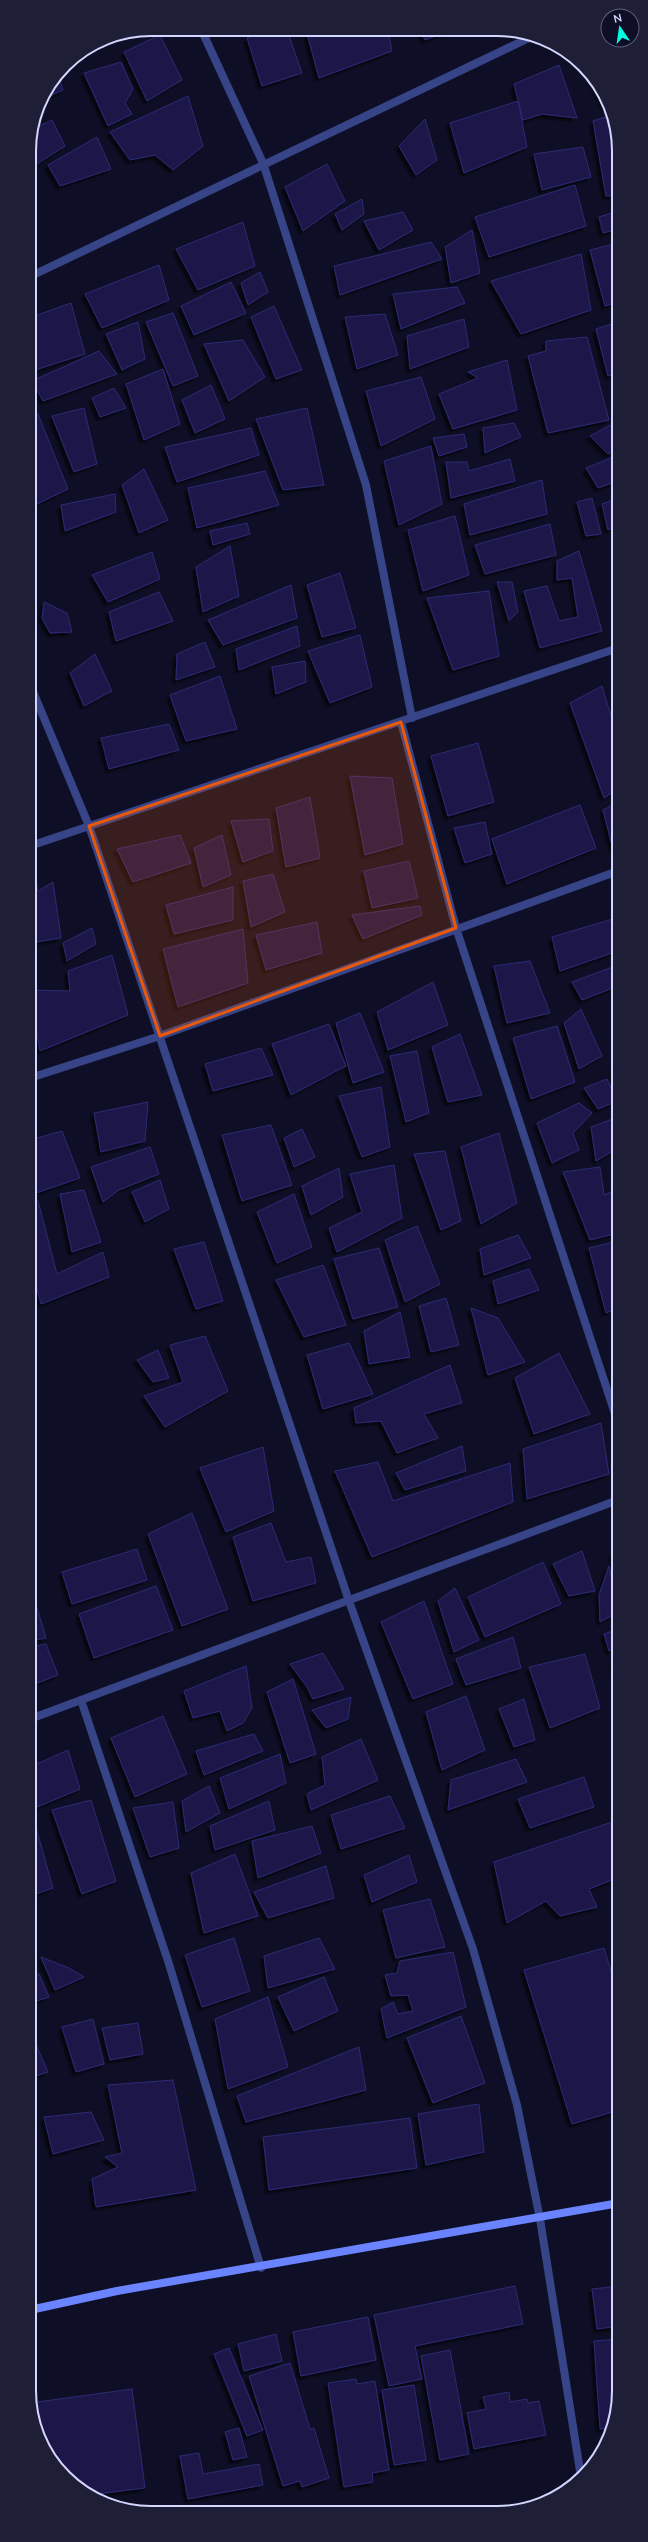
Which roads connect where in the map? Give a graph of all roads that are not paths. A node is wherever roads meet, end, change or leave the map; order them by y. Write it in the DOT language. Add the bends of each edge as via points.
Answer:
graph roads {
  1 [pos="204,36"];
  2 [pos="525,40"];
  3 [pos="263,163"];
  4 [pos="36,274"];
  5 [pos="612,650"];
  6 [pos="36,699"];
  7 [pos="412,718"];
  8 [pos="401,722"];
  9 [pos="89,826"];
  10 [pos="36,844"];
  11 [pos="612,872"];
  12 [pos="456,928"];
  13 [pos="160,1036"];
  14 [pos="36,1076"];
  15 [pos="612,1405"];
  16 [pos="612,1502"];
  17 [pos="349,1601"];
  18 [pos="81,1700"];
  19 [pos="36,1717"];
  20 [pos="612,2204"];
  21 [pos="540,2219"];
  22 [pos="261,2268"];
  23 [pos="36,2307"];
  24 [pos="580,2470"];
  1 -- 3 [label="street"];
  2 -- 3 [label="street"];
  3 -- 4 [label="street"];
  3 -- 7 [label="street" via="366,485"];
  5 -- 7 [label="street"];
  6 -- 9 [label="street"];
  7 -- 8 [label="street"];
  8 -- 9 [label="street"];
  8 -- 12 [label="street"];
  9 -- 10 [label="street"];
  9 -- 13 [label="street"];
  11 -- 12 [label="street"];
  12 -- 13 [label="street"];
  12 -- 15 [label="street"];
  13 -- 14 [label="street"];
  13 -- 17 [label="street"];
  16 -- 17 [label="street"];
  17 -- 18 [label="street"];
  17 -- 21 [label="street" via="473,1949 517,2105"];
  18 -- 19 [label="street"];
  18 -- 22 [label="street" via="169,1964"];
  20 -- 21 [label="street"];
  21 -- 22 [label="street"];
  21 -- 24 [label="street"];
  22 -- 23 [label="street"];
}
